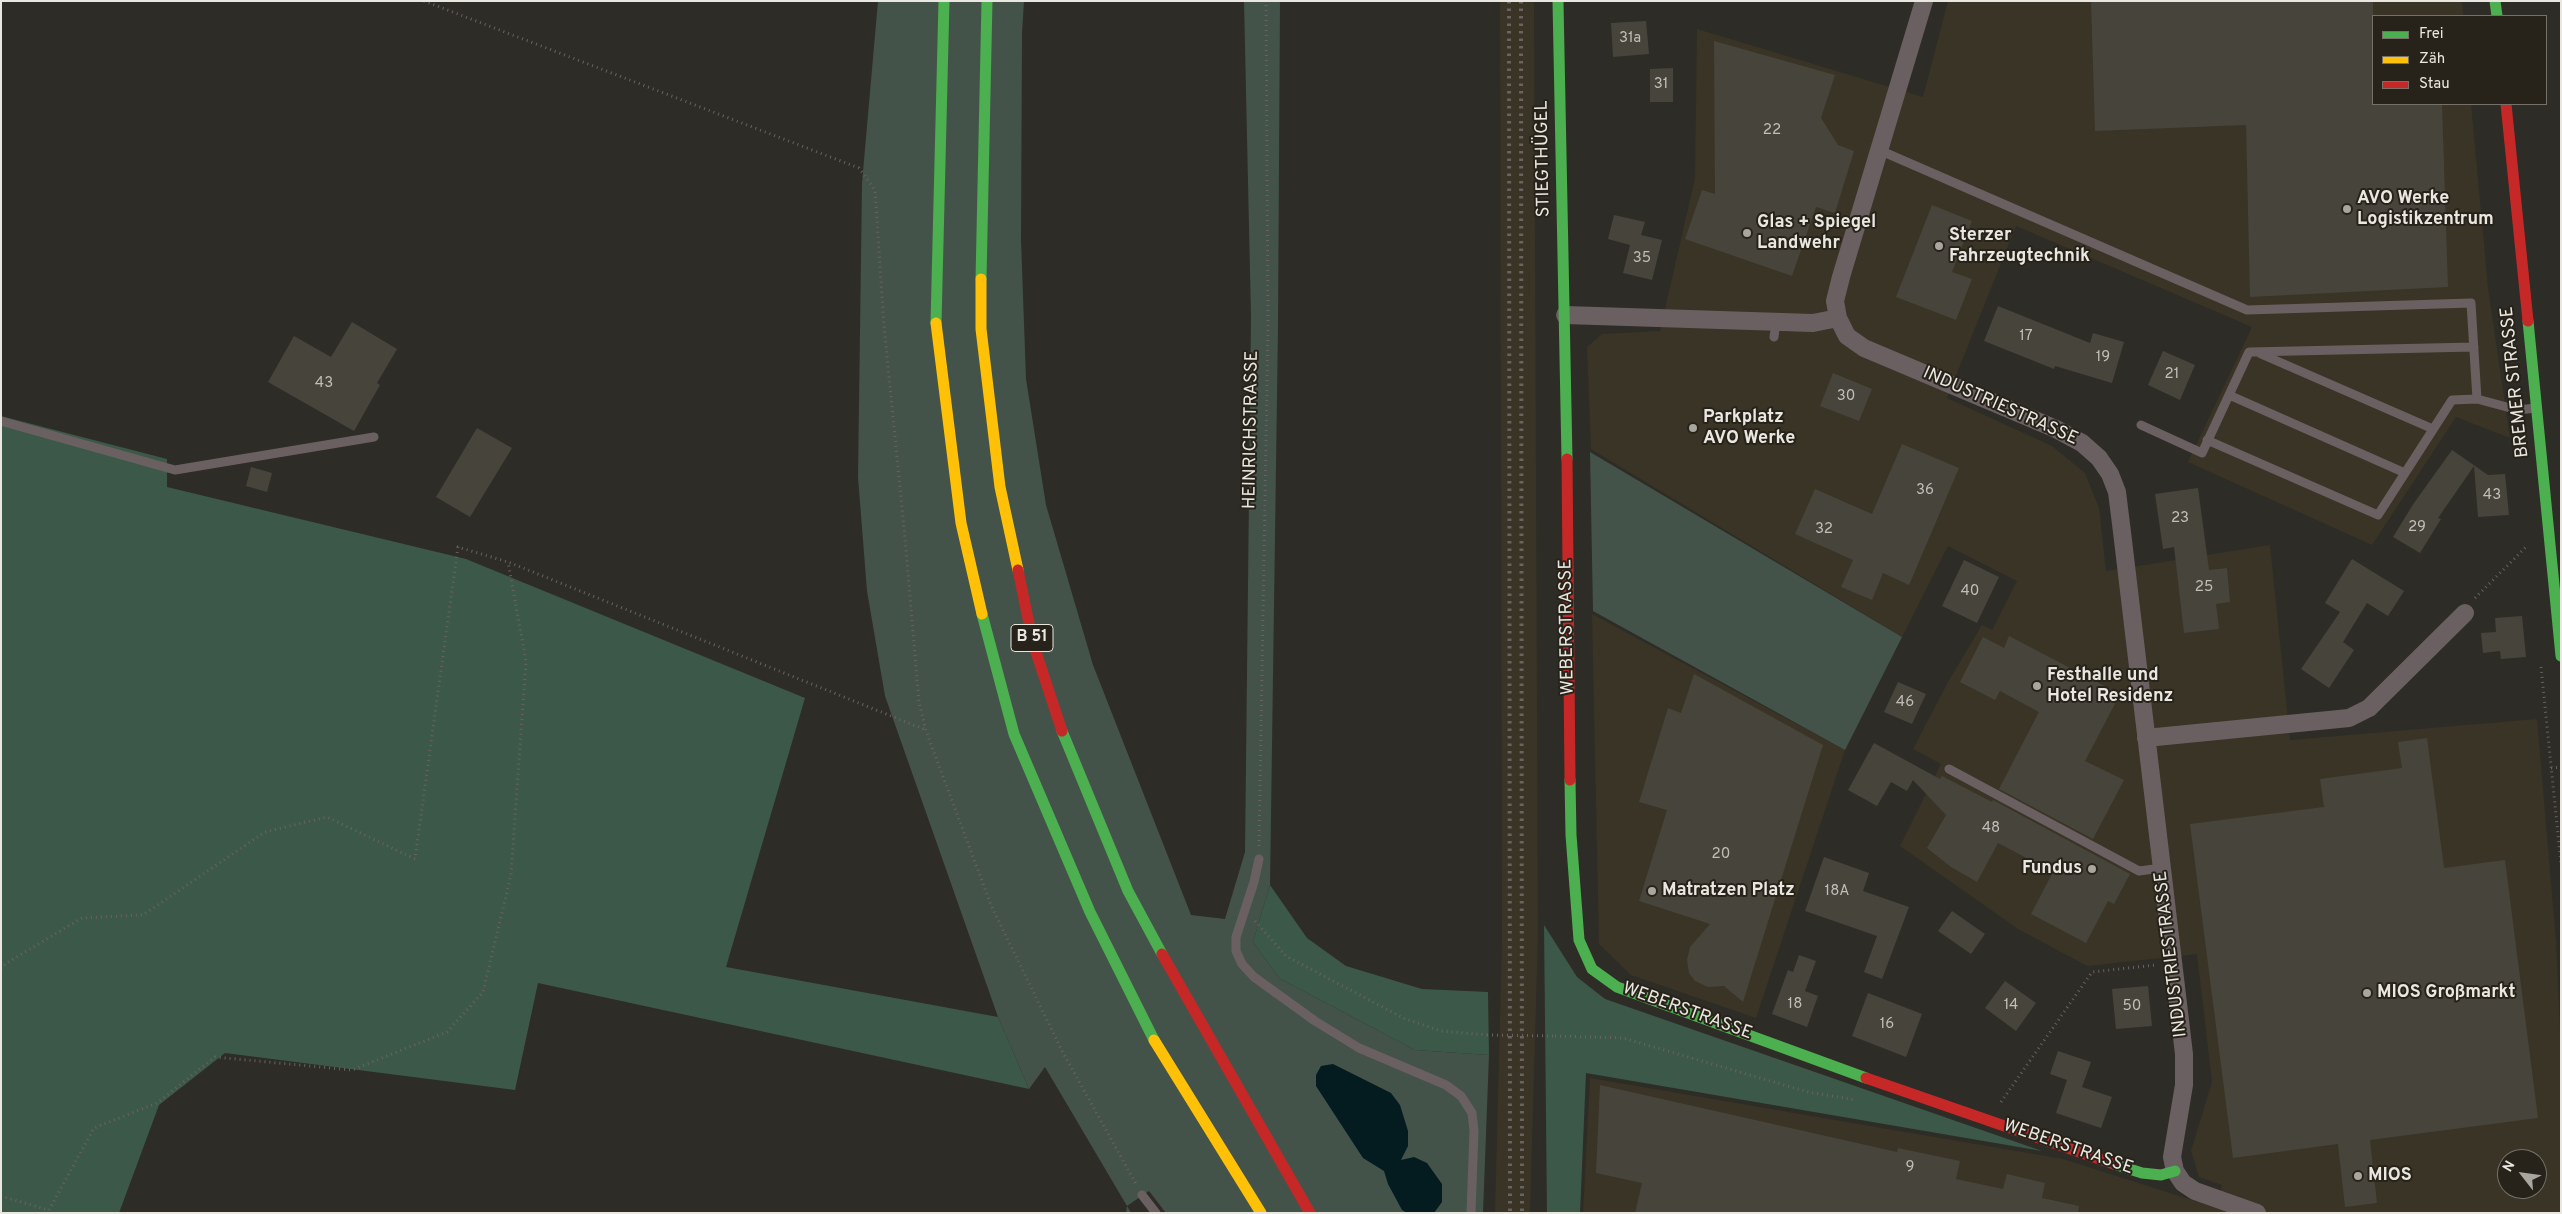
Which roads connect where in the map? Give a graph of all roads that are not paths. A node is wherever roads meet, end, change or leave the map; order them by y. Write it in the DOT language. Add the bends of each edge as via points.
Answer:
graph roads {
  1 [pos="944,1"];
  2 [pos="987,1"];
  3 [pos="1558,1"];
  4 [pos="1924,1"];
  5 [pos="2495,1"];
  6 [pos="2497,15"];
  7 [pos="2506,105"];
  8 [pos="1879,150"];
  9 [pos="1565,315"];
  10 [pos="1838,318"];
  11 [pos="2474,347"];
  12 [pos="2258,353"];
  13 [pos="2229,395"];
  14 [pos="2477,399"];
  15 [pos="2536,408"];
  16 [pos="1,421"];
  17 [pos="2141,425"];
  18 [pos="2433,430"];
  19 [pos="374,437"];
  20 [pos="2207,440"];
  21 [pos="2405,473"];
  22 [pos="2465,613"];
  23 [pos="2561,656"];
  24 [pos="2146,738"];
  25 [pos="1950,769"];
  26 [pos="1259,859"];
  27 [pos="2162,868"];
  28 [pos="1430,1079"];
  29 [pos="1426,1089"];
  30 [pos="2175,1171"];
  31 [pos="1142,1195"];
  32 [pos="1156,1213"];
  33 [pos="1261,1213"];
  34 [pos="1310,1213"];
  35 [pos="1471,1213"];
  36 [pos="2258,1213"];
  1 -- 33 [label="main road, B 51" via="936,330 961,523 992,658 1014,734 1090,912 1151,1036"];
  2 -- 34 [label="main road, B 51" via="981,329 1000,487 1033,643 1068,749 1128,891"];
  3 -- 9 [label="main road, STIEGTHÜGEL"];
  4 -- 8 [label="street"];
  5 -- 6 [label="main road"];
  7 -- 15 [label="main road, BREMER STRASSE"];
  8 -- 10 [label="street" via="1841,276 1836,301"];
  8 -- 11 [label="lane" via="2246,310 2471,303"];
  9 -- 10 [label="street" via="1775,330"];
  9 -- 30 [label="main road, WEBERSTRASSE" via="1571,835 1579,940 1592,969 1617,987 1926,1101 2142,1174 2161,1175"];
  10 -- 24 [label="street, INDUSTRIESTRASSE" via="1847,336 1864,348 2056,429 2082,443 2099,458 2110,474 2116,492"];
  11 -- 12 [label="lane"];
  11 -- 14 [label="lane"];
  12 -- 13 [label="lane" via="2249,352"];
  12 -- 18 [label="lane"];
  13 -- 20 [label="lane"];
  13 -- 21 [label="lane"];
  14 -- 15 [label="lane" via="2518,410"];
  14 -- 18 [label="lane" via="2452,400"];
  15 -- 23 [label="main road, BREMER STRASSE"];
  16 -- 19 [label="lane" via="175,470"];
  17 -- 20 [label="lane" via="2202,452"];
  18 -- 21 [label="lane"];
  20 -- 21 [label="lane" via="2378,515"];
  22 -- 24 [label="street" via="2369,708 2349,718"];
  24 -- 27 [label="street, INDUSTRIESTRASSE"];
  25 -- 27 [label="lane" via="2139,871"];
  26 -- 28 [label="lane" via="1236,937 1236,951 1242,964 1254,977 1315,1021 1359,1048"];
  27 -- 30 [label="street, INDUSTRIESTRASSE" via="2184,1054 2184,1085 2172,1157"];
  28 -- 29 [label="lane"];
  28 -- 35 [label="lane" via="1461,1096 1472,1114"];
  30 -- 36 [label="street" via="2183,1183 2196,1191"];
  31 -- 32 [label="lane"];
}
